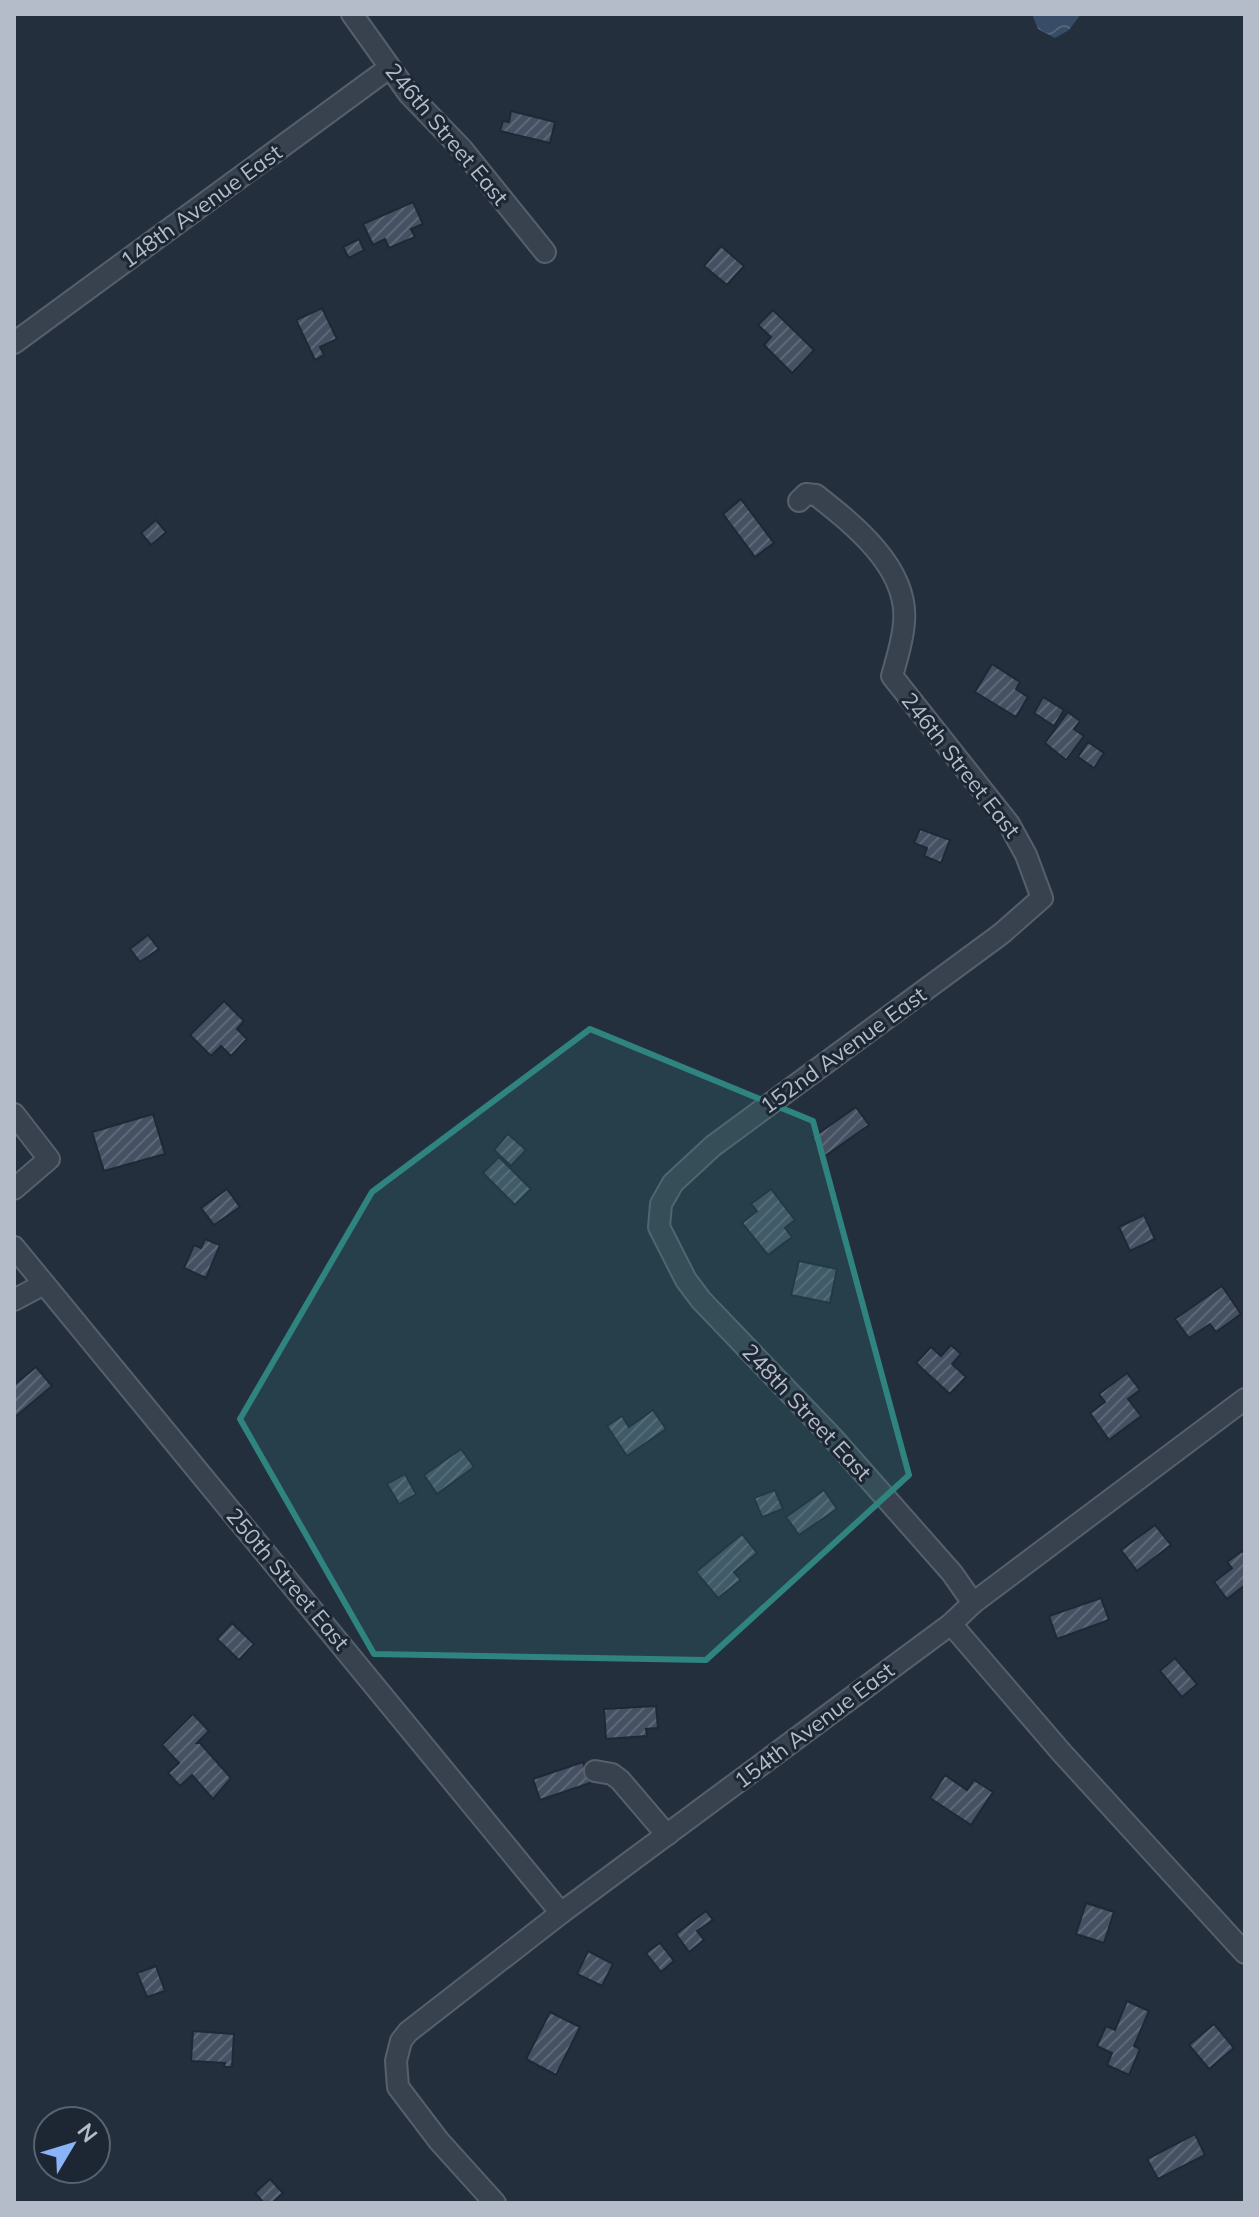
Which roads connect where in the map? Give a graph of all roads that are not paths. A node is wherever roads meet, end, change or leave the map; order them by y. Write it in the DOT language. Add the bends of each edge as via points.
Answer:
graph roads {
  1 [pos="352,14"];
  2 [pos="389,68"];
  3 [pos="545,252"];
  4 [pos="14,343"];
  5 [pos="799,501"];
  6 [pos="1042,898"];
  7 [pos="14,1114"];
  8 [pos="14,1189"];
  9 [pos="659,1213"];
  10 [pos="14,1247"];
  11 [pos="44,1284"];
  12 [pos="14,1300"];
  13 [pos="1245,1399"];
  14 [pos="973,1603"];
  15 [pos="951,1624"];
  16 [pos="595,1771"];
  17 [pos="667,1835"];
  18 [pos="561,1913"];
  19 [pos="1245,1953"];
  20 [pos="495,2203"];
  1 -- 2 [label="street, 246th Street East"];
  2 -- 3 [label="street, 246th Street East"];
  2 -- 4 [label="street, 148th Avenue East"];
  5 -- 6 [label="street, 246th Street East" via="806,494 816,495 869,541 889,568 905,620 892,676 1009,824"];
  6 -- 9 [label="street, 152nd Avenue East" via="1001,934 713,1146 673,1183"];
  7 -- 8 [label="street" via="49,1159"];
  9 -- 14 [label="street, 248th Street East" via="666,1245 701,1300 832,1437"];
  10 -- 11 [label="street, 250th Street East"];
  11 -- 12 [label="street"];
  11 -- 18 [label="street, 250th Street East"];
  13 -- 14 [label="street, 154th Avenue East"];
  14 -- 15 [label="street, 154th Avenue East"];
  15 -- 17 [label="street, 154th Avenue East"];
  15 -- 19 [label="street"];
  16 -- 17 [label="street" via="620,1780"];
  17 -- 18 [label="street, 154th Avenue East"];
  18 -- 20 [label="street, 154th Avenue East" via="408,2032 396,2061 396,2078 405,2098"];
}
